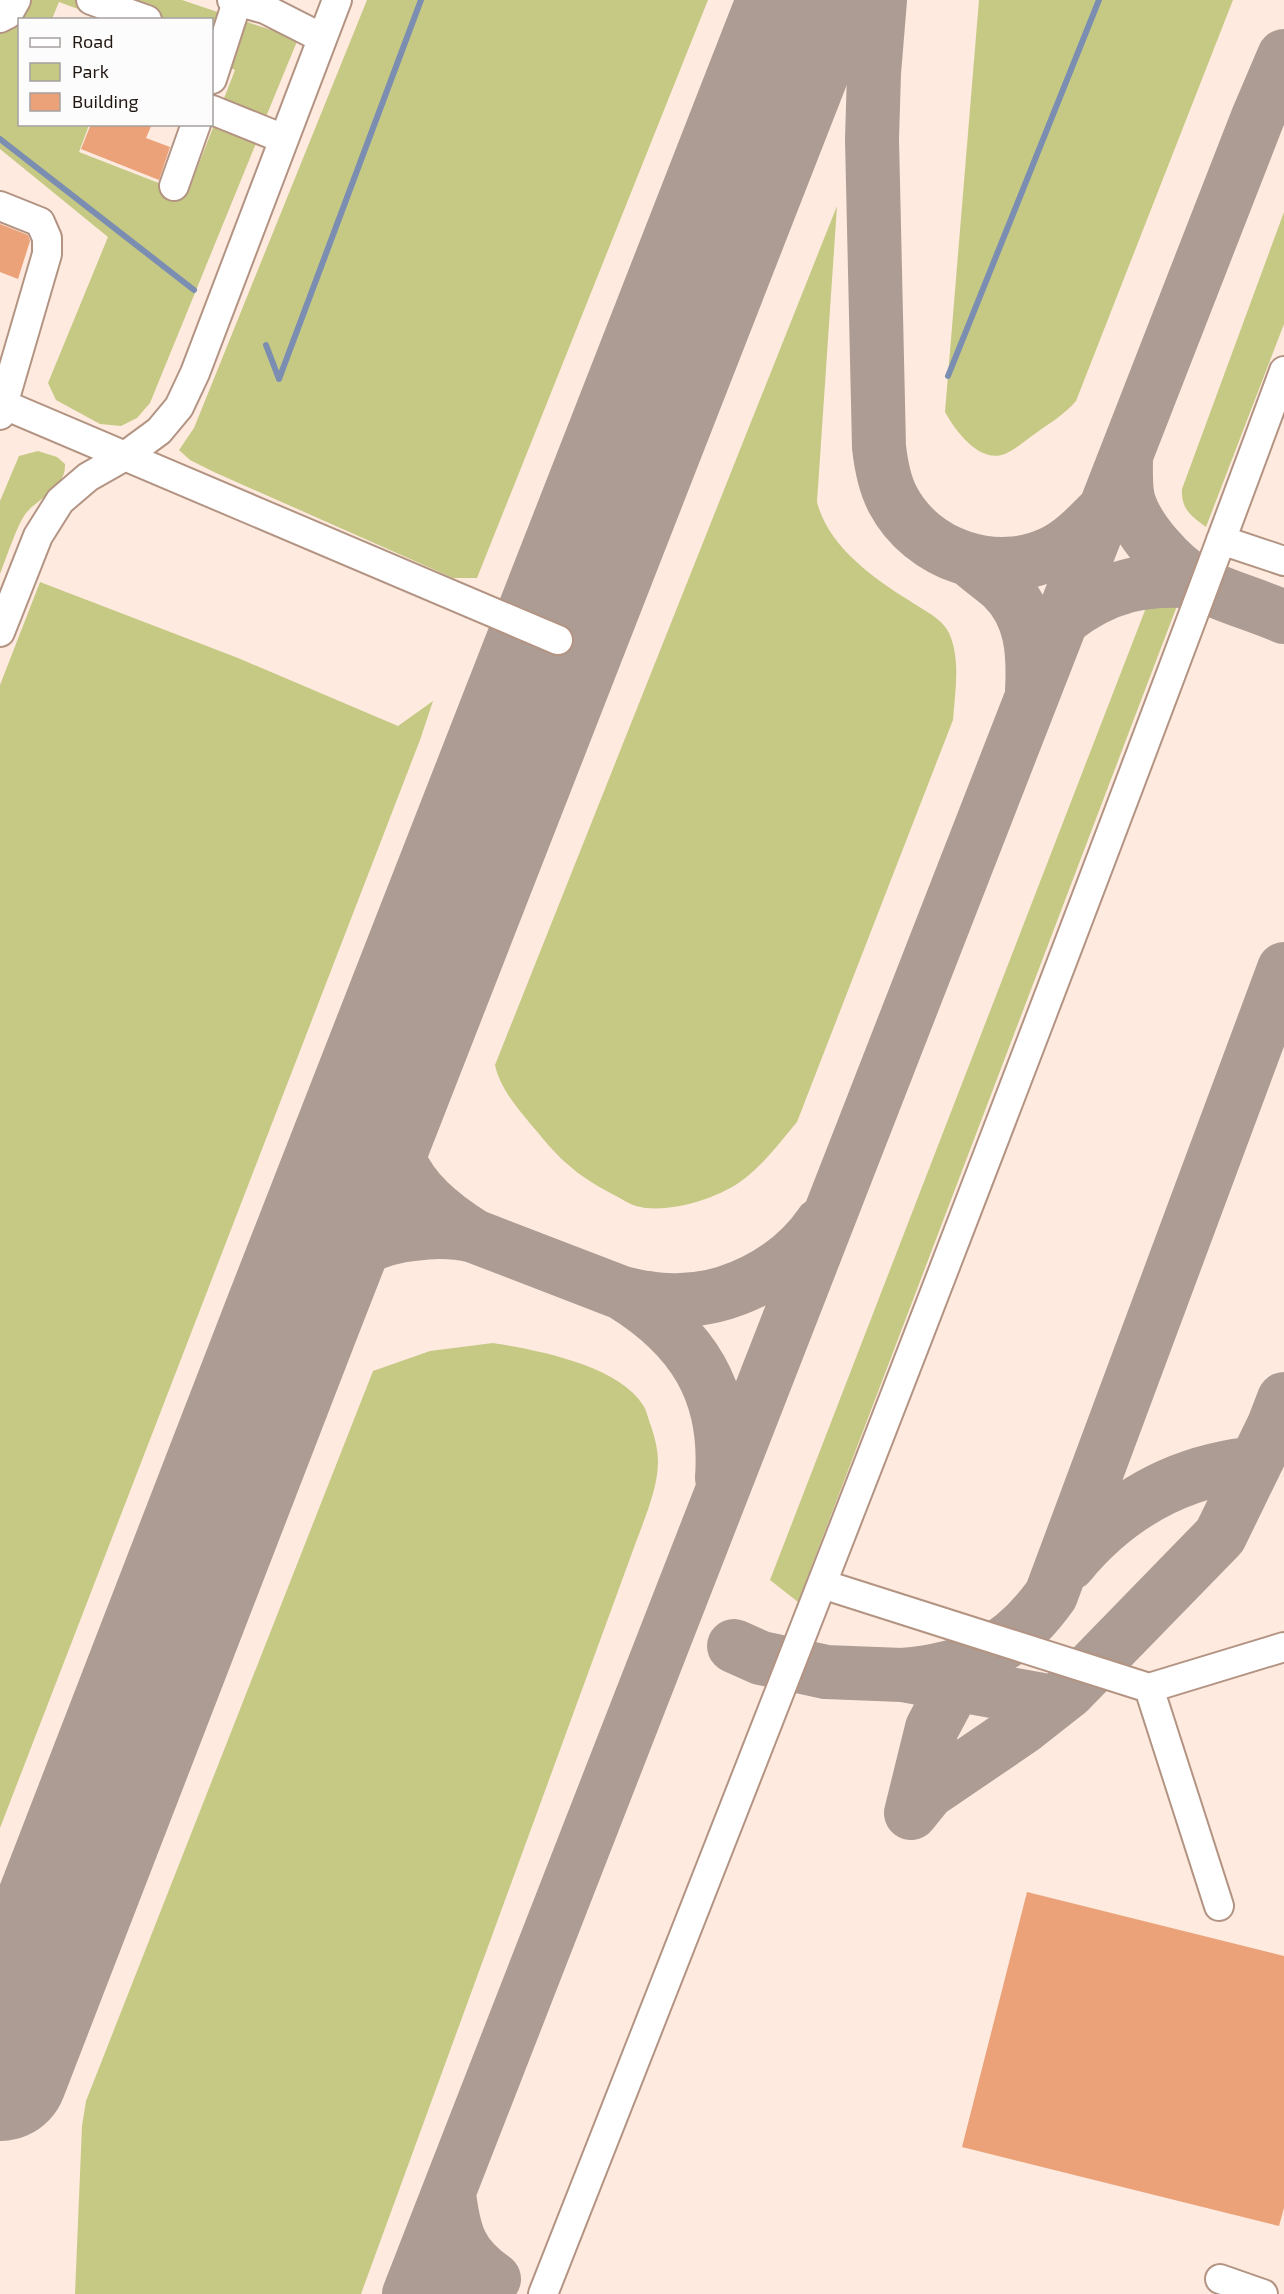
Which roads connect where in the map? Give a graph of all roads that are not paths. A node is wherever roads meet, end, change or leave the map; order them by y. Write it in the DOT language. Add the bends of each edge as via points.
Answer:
graph roads {
  1 [pos="16,0"];
  2 [pos="91,0"];
  3 [pos="337,0"];
  4 [pos="235,1"];
  5 [pos="0,18"];
  6 [pos="141,18"];
  7 [pos="322,38"];
  8 [pos="217,44"];
  9 [pos="213,72"];
  10 [pos="213,110"];
  11 [pos="195,126"];
  12 [pos="284,139"];
  13 [pos="174,186"];
  14 [pos="0,206"];
  15 [pos="1284,371"];
  16 [pos="2,407"];
  17 [pos="125,456"];
  18 [pos="1221,540"];
  19 [pos="1284,561"];
  20 [pos="0,632"];
  21 [pos="558,640"];
  22 [pos="822,1584"];
  23 [pos="1284,1647"];
  24 [pos="1149,1688"];
  25 [pos="1219,1906"];
  26 [pos="1220,2279"];
  27 [pos="543,2294"];
  28 [pos="1263,2294"];
  1 -- 5 [label="lane" via="8,14"];
  2 -- 6 [label="lane"];
  3 -- 7 [label="lane"];
  4 -- 7 [label="lane" via="265,9"];
  4 -- 8 [label="lane"];
  7 -- 12 [label="lane"];
  8 -- 9 [label="lane"];
  10 -- 12 [label="lane"];
  11 -- 13 [label="lane"];
  12 -- 17 [label="lane" via="178,407 159,431"];
  14 -- 16 [label="lane" via="40,222 47,238 46,254"];
  15 -- 18 [label="lane"];
  16 -- 17 [label="lane"];
  17 -- 20 [label="lane" via="88,477 60,501 38,536"];
  17 -- 21 [label="lane"];
  18 -- 19 [label="lane"];
  18 -- 22 [label="lane"];
  22 -- 24 [label="lane"];
  22 -- 27 [label="lane"];
  23 -- 24 [label="lane"];
  24 -- 25 [label="lane"];
  26 -- 28 [label="lane"];
}
